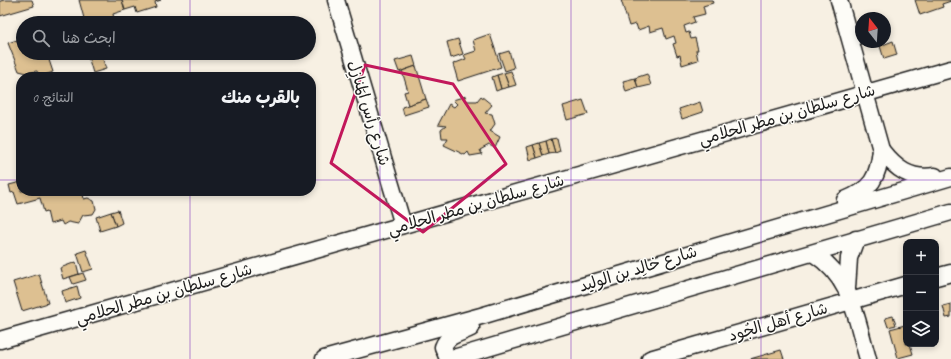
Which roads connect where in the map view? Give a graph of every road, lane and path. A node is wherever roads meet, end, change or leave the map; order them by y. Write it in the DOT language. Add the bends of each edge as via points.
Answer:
graph roads {
  1 [pos="336,0"];
  2 [pos="839,0"];
  3 [pos="951,69"];
  4 [pos="865,93"];
  5 [pos="881,150"];
  6 [pos="951,173"];
  7 [pos="951,177"];
  8 [pos="951,212"];
  9 [pos="803,220"];
  10 [pos="403,226"];
  11 [pos="856,239"];
  12 [pos="813,253"];
  13 [pos="951,273"];
  14 [pos="939,276"];
  15 [pos="903,286"];
  16 [pos="849,295"];
  17 [pos="481,316"];
  18 [pos="0,340"];
  19 [pos="324,359"];
  20 [pos="449,359"];
  21 [pos="650,359"];
  22 [pos="868,359"];
  1 -- 10 [label="street, شارع رأس المَنازِل"];
  2 -- 4 [label="street"];
  3 -- 4 [label="street, شارع سلطان بن مطر الحلامي"];
  4 -- 5 [label="street"];
  4 -- 10 [label="street, شارع سلطان بن مطر الحلامي"];
  5 -- 6 [label="street" via="902,172 914,176 925,178"];
  5 -- 9 [label="street" via="879,169 872,182 859,194 818,210"];
  7 -- 9 [label="street, شارع خالِد بن الوليد"];
  8 -- 11 [label="street, شارع خالِد بن الوليد"];
  9 -- 17 [label="street, شارع خالِد بن الوليد"];
  10 -- 18 [label="street, شارع سلطان بن مطر الحلامي"];
  11 -- 12 [label="street, شارع خالِد بن الوليد"];
  11 -- 16 [label="street" via="849,258"];
  12 -- 16 [label="street" via="832,268"];
  12 -- 20 [label="street, شارع خالِد بن الوليد"];
  13 -- 14 [label="street"];
  15 -- 16 [label="street, شارع أهل الجُود"];
  16 -- 21 [label="street, شارع أهل الجُود"];
  16 -- 22 [label="street"];
  17 -- 19 [label="street, شارع خالِد بن الوليد"];
  17 -- 20 [label="street" via="470,329 445,341 443,346"];
}
